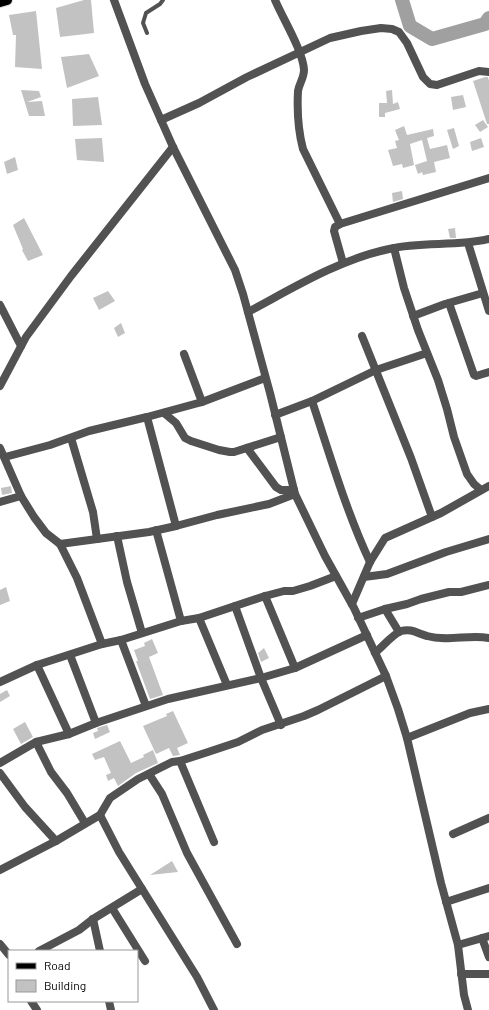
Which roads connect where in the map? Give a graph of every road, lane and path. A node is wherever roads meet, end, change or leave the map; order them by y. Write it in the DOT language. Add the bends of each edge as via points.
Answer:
graph roads {
  1 [pos="8,0"];
  2 [pos="114,0"];
  3 [pos="163,0"];
  4 [pos="275,0"];
  5 [pos="0,2"];
  6 [pos="147,34"];
  7 [pos="299,53"];
  8 [pos="489,72"];
  9 [pos="161,120"];
  10 [pos="173,147"];
  11 [pos="489,178"];
  12 [pos="340,224"];
  13 [pos="489,239"];
  14 [pos="468,243"];
  15 [pos="394,248"];
  16 [pos="342,263"];
  17 [pos="485,288"];
  18 [pos="449,303"];
  19 [pos="0,305"];
  20 [pos="489,311"];
  21 [pos="248,312"];
  22 [pos="413,316"];
  23 [pos="362,336"];
  24 [pos="21,346"];
  25 [pos="428,353"];
  26 [pos="184,354"];
  27 [pos="376,370"];
  28 [pos="489,372"];
  29 [pos="265,378"];
  30 [pos="0,386"];
  31 [pos="312,401"];
  32 [pos="202,402"];
  33 [pos="164,413"];
  34 [pos="275,415"];
  35 [pos="148,417"];
  36 [pos="281,437"];
  37 [pos="72,438"];
  38 [pos="0,448"];
  39 [pos="247,448"];
  40 [pos="5,457"];
  41 [pos="489,486"];
  42 [pos="281,490"];
  43 [pos="481,490"];
  44 [pos="295,492"];
  45 [pos="21,496"];
  46 [pos="0,502"];
  47 [pos="275,502"];
  48 [pos="432,517"];
  49 [pos="176,526"];
  50 [pos="156,530"];
  51 [pos="117,536"];
  52 [pos="97,539"];
  53 [pos="489,539"];
  54 [pos="60,544"];
  55 [pos="370,562"];
  56 [pos="336,576"];
  57 [pos="364,577"];
  58 [pos="489,585"];
  59 [pos="265,596"];
  60 [pos="352,604"];
  61 [pos="235,606"];
  62 [pos="385,609"];
  63 [pos="199,618"];
  64 [pos="358,618"];
  65 [pos="181,621"];
  66 [pos="399,632"];
  67 [pos="142,633"];
  68 [pos="367,635"];
  69 [pos="489,638"];
  70 [pos="121,640"];
  71 [pos="102,644"];
  72 [pos="375,653"];
  73 [pos="70,654"];
  74 [pos="37,666"];
  75 [pos="295,668"];
  76 [pos="386,676"];
  77 [pos="261,678"];
  78 [pos="0,682"];
  79 [pos="227,685"];
  80 [pos="146,706"];
  81 [pos="489,710"];
  82 [pos="96,723"];
  83 [pos="281,725"];
  84 [pos="69,734"];
  85 [pos="407,738"];
  86 [pos="36,742"];
  87 [pos="180,761"];
  88 [pos="0,763"];
  89 [pos="0,773"];
  90 [pos="149,774"];
  91 [pos="100,815"];
  92 [pos="489,818"];
  93 [pos="85,823"];
  94 [pos="454,834"];
  95 [pos="56,841"];
  96 [pos="214,842"];
  97 [pos="0,870"];
  98 [pos="489,888"];
  99 [pos="142,889"];
  100 [pos="446,902"];
  101 [pos="112,908"];
  102 [pos="93,919"];
  103 [pos="486,937"];
  104 [pos="237,944"];
  105 [pos="458,945"];
  106 [pos="41,950"];
  107 [pos="100,950"];
  108 [pos="489,957"];
  109 [pos="146,962"];
  110 [pos="461,974"];
  111 [pos="489,974"];
  112 [pos="214,1010"];
  113 [pos="468,1010"];
  1 -- 5 [label="main road"];
  2 -- 9 [label="street"];
  3 -- 6 [label="lane" via="146,13 143,23"];
  4 -- 7 [label="street"];
  7 -- 8 [label="street" via="330,38 381,28 392,29 399,32 407,43 423,77 430,84 437,85 479,72"];
  7 -- 9 [label="street"];
  7 -- 12 [label="street" via="304,72 298,90 300,138"];
  9 -- 10 [label="street"];
  10 -- 21 [label="street" via="235,270"];
  10 -- 24 [label="street" via="71,276"];
  11 -- 12 [label="street"];
  12 -- 16 [label="street" via="334,230"];
  13 -- 14 [label="street"];
  14 -- 15 [label="street"];
  14 -- 17 [label="street"];
  15 -- 16 [label="street"];
  15 -- 22 [label="street"];
  16 -- 21 [label="street"];
  17 -- 18 [label="street"];
  17 -- 20 [label="street"];
  18 -- 22 [label="street"];
  18 -- 28 [label="street" via="474,375"];
  19 -- 24 [label="street"];
  21 -- 29 [label="street"];
  22 -- 25 [label="street"];
  23 -- 27 [label="street"];
  24 -- 30 [label="street"];
  25 -- 27 [label="street"];
  25 -- 43 [label="street" via="467,474"];
  26 -- 32 [label="street"];
  27 -- 31 [label="street"];
  27 -- 48 [label="street"];
  29 -- 32 [label="street"];
  29 -- 34 [label="street"];
  31 -- 34 [label="street"];
  31 -- 55 [label="street" via="338,480"];
  32 -- 33 [label="street"];
  33 -- 35 [label="street"];
  33 -- 39 [label="street" via="176,424 185,438 191,441 230,452"];
  34 -- 36 [label="street"];
  35 -- 37 [label="street" via="89,431"];
  35 -- 49 [label="street"];
  36 -- 39 [label="street"];
  36 -- 44 [label="street"];
  37 -- 40 [label="street"];
  37 -- 52 [label="street" via="89,497"];
  38 -- 40 [label="street"];
  39 -- 42 [label="street"];
  40 -- 45 [label="street"];
  41 -- 43 [label="street"];
  42 -- 44 [label="street"];
  42 -- 47 [label="street"];
  43 -- 48 [label="street"];
  44 -- 47 [label="street"];
  44 -- 56 [label="street"];
  45 -- 46 [label="street"];
  45 -- 54 [label="street" via="46,533"];
  47 -- 49 [label="street"];
  48 -- 55 [label="street" via="385,538"];
  49 -- 50 [label="street"];
  50 -- 51 [label="street"];
  50 -- 65 [label="street"];
  51 -- 52 [label="street"];
  51 -- 67 [label="street"];
  52 -- 54 [label="street"];
  53 -- 57 [label="street" via="387,574"];
  54 -- 71 [label="street" via="77,578"];
  55 -- 57 [label="street"];
  56 -- 59 [label="street" via="293,591"];
  56 -- 60 [label="street"];
  57 -- 60 [label="street"];
  58 -- 62 [label="street" via="461,592 449,592"];
  59 -- 61 [label="street"];
  59 -- 75 [label="street"];
  60 -- 64 [label="street"];
  61 -- 63 [label="street"];
  61 -- 77 [label="street"];
  62 -- 64 [label="street"];
  62 -- 66 [label="street"];
  63 -- 65 [label="street"];
  63 -- 79 [label="street"];
  64 -- 68 [label="street"];
  65 -- 67 [label="street"];
  66 -- 69 [label="street" via="408,630 428,636 456,639 481,636"];
  66 -- 72 [label="street"];
  67 -- 70 [label="street"];
  68 -- 72 [label="street"];
  68 -- 75 [label="street"];
  70 -- 71 [label="street"];
  70 -- 80 [label="street"];
  71 -- 73 [label="street"];
  72 -- 76 [label="street"];
  73 -- 74 [label="street"];
  73 -- 82 [label="street"];
  74 -- 78 [label="street"];
  74 -- 84 [label="street"];
  75 -- 77 [label="street"];
  76 -- 83 [label="street" via="318,710"];
  76 -- 85 [label="street"];
  77 -- 79 [label="street"];
  77 -- 83 [label="street"];
  79 -- 80 [label="street"];
  80 -- 82 [label="street"];
  81 -- 85 [label="street" via="470,713"];
  82 -- 84 [label="street"];
  83 -- 87 [label="street"];
  84 -- 86 [label="street"];
  85 -- 100 [label="street"];
  86 -- 88 [label="street"];
  86 -- 93 [label="street" via="51,772"];
  87 -- 90 [label="street" via="172,762"];
  87 -- 96 [label="street"];
  89 -- 95 [label="street" via="25,807"];
  90 -- 91 [label="street" via="110,798"];
  90 -- 104 [label="street" via="162,794 187,853"];
  91 -- 93 [label="street"];
  91 -- 99 [label="street"];
  92 -- 94 [label="street"];
  93 -- 95 [label="street"];
  95 -- 97 [label="street"];
  98 -- 100 [label="street"];
  99 -- 101 [label="street"];
  99 -- 112 [label="street" via="197,977"];
  100 -- 105 [label="street"];
  101 -- 102 [label="street"];
  101 -- 109 [label="street"];
  102 -- 106 [label="street" via="79,930"];
  102 -- 107 [label="street"];
  103 -- 105 [label="street"];
  103 -- 108 [label="street"];
  105 -- 110 [label="street"];
  110 -- 111 [label="street"];
  110 -- 113 [label="street"];
}
